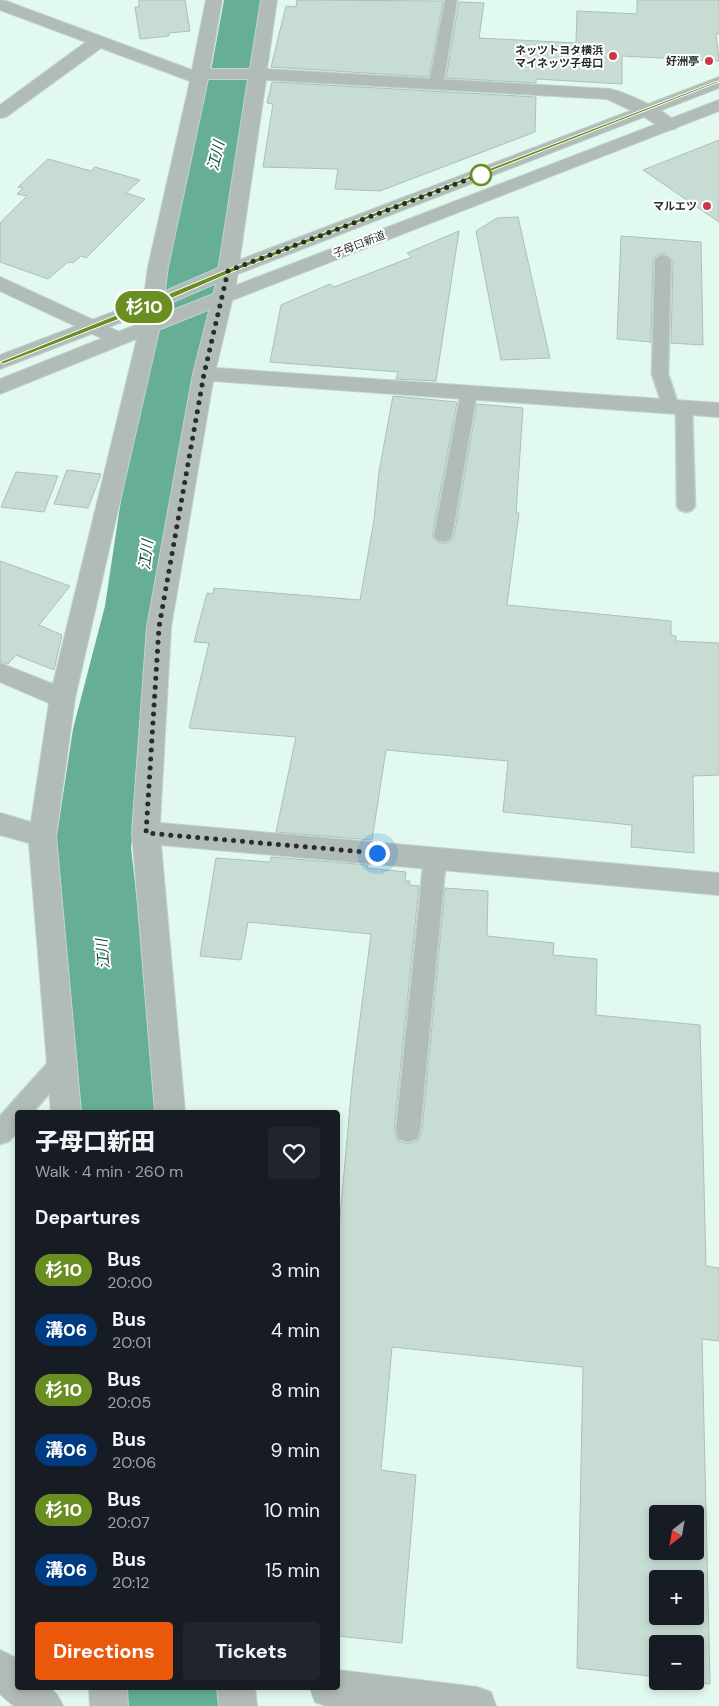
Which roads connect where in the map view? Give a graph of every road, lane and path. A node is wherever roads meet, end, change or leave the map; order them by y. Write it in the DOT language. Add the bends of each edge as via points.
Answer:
graph roads {
  1 [pos="214,0"];
  2 [pos="269,0"];
  3 [pos="451,0"];
  4 [pos="0,4"];
  5 [pos="100,41"];
  6 [pos="257,74"];
  7 [pos="200,77"];
  8 [pos="719,82"];
  9 [pos="436,84"];
  10 [pos="719,105"];
  11 [pos="647,111"];
  12 [pos="0,113"];
  13 [pos="669,125"];
  14 [pos="663,260"];
  15 [pos="228,271"];
  16 [pos="0,283"];
  17 [pos="223,297"];
  18 [pos="154,303"];
  19 [pos="94,326"];
  20 [pos="150,326"];
  21 [pos="119,339"];
  22 [pos="0,362"];
  23 [pos="204,374"];
  24 [pos="0,387"];
  25 [pos="469,392"];
  26 [pos="678,407"];
  27 [pos="719,410"];
  28 [pos="686,506"];
  29 [pos="443,536"];
  30 [pos="0,672"];
  31 [pos="62,698"];
  32 [pos="0,824"];
  33 [pos="146,833"];
  34 [pos="42,836"];
  35 [pos="435,858"];
  36 [pos="719,884"];
  37 [pos="62,1063"];
  38 [pos="21,1110"];
  39 [pos="66,1110"];
  40 [pos="170,1110"];
  41 [pos="15,1116"];
  42 [pos="408,1130"];
  43 [pos="0,1133"];
  44 [pos="0,1669"];
  45 [pos="15,1682"];
  46 [pos="340,1689"];
  47 [pos="24,1690"];
  48 [pos="108,1690"];
  49 [pos="236,1690"];
  50 [pos="44,1706"];
  51 [pos="109,1706"];
  52 [pos="238,1706"];
  53 [pos="477,1706"];
  1 -- 7 [label="street"];
  2 -- 6 [label="street"];
  3 -- 9 [label="lane"];
  4 -- 5 [label="street"];
  5 -- 7 [label="street"];
  5 -- 12 [label="street"];
  6 -- 7 [label="street"];
  6 -- 9 [label="street"];
  6 -- 15 [label="street"];
  7 -- 18 [label="street" via="158,267"];
  8 -- 11 [label="street, 子母口新道"];
  9 -- 11 [label="street" via="610,94"];
  10 -- 13 [label="street, 子母口新道"];
  11 -- 13 [label="street"];
  11 -- 15 [label="street, 子母口新道"];
  13 -- 17 [label="street, 子母口新道"];
  14 -- 26 [label="lane" via="660,374"];
  15 -- 17 [label="street"];
  15 -- 18 [label="street, 子母口新道"];
  16 -- 19 [label="street"];
  17 -- 20 [label="street, 子母口新道"];
  17 -- 23 [label="street"];
  18 -- 19 [label="street, 子母口新道"];
  18 -- 20 [label="street"];
  19 -- 21 [label="street"];
  19 -- 22 [label="street, 子母口新道"];
  20 -- 21 [label="street, 子母口新道"];
  20 -- 31 [label="street"];
  21 -- 24 [label="street, 子母口新道"];
  23 -- 25 [label="street"];
  23 -- 33 [label="street" via="159,627"];
  25 -- 26 [label="street"];
  25 -- 29 [label="lane"];
  26 -- 27 [label="street"];
  26 -- 28 [label="lane"];
  30 -- 31 [label="street"];
  31 -- 34 [label="street"];
  32 -- 34 [label="street"];
  33 -- 35 [label="street"];
  33 -- 40 [label="street"];
  34 -- 37 [label="street"];
  35 -- 36 [label="street"];
  35 -- 42 [label="lane"];
  37 -- 38 [label="lane"];
  37 -- 39 [label="street"];
  41 -- 43 [label="lane"];
  44 -- 45 [label="street"];
  46 -- 53 [label="street"];
  47 -- 50 [label="street"];
  48 -- 51 [label="street"];
  49 -- 52 [label="street"];
}
